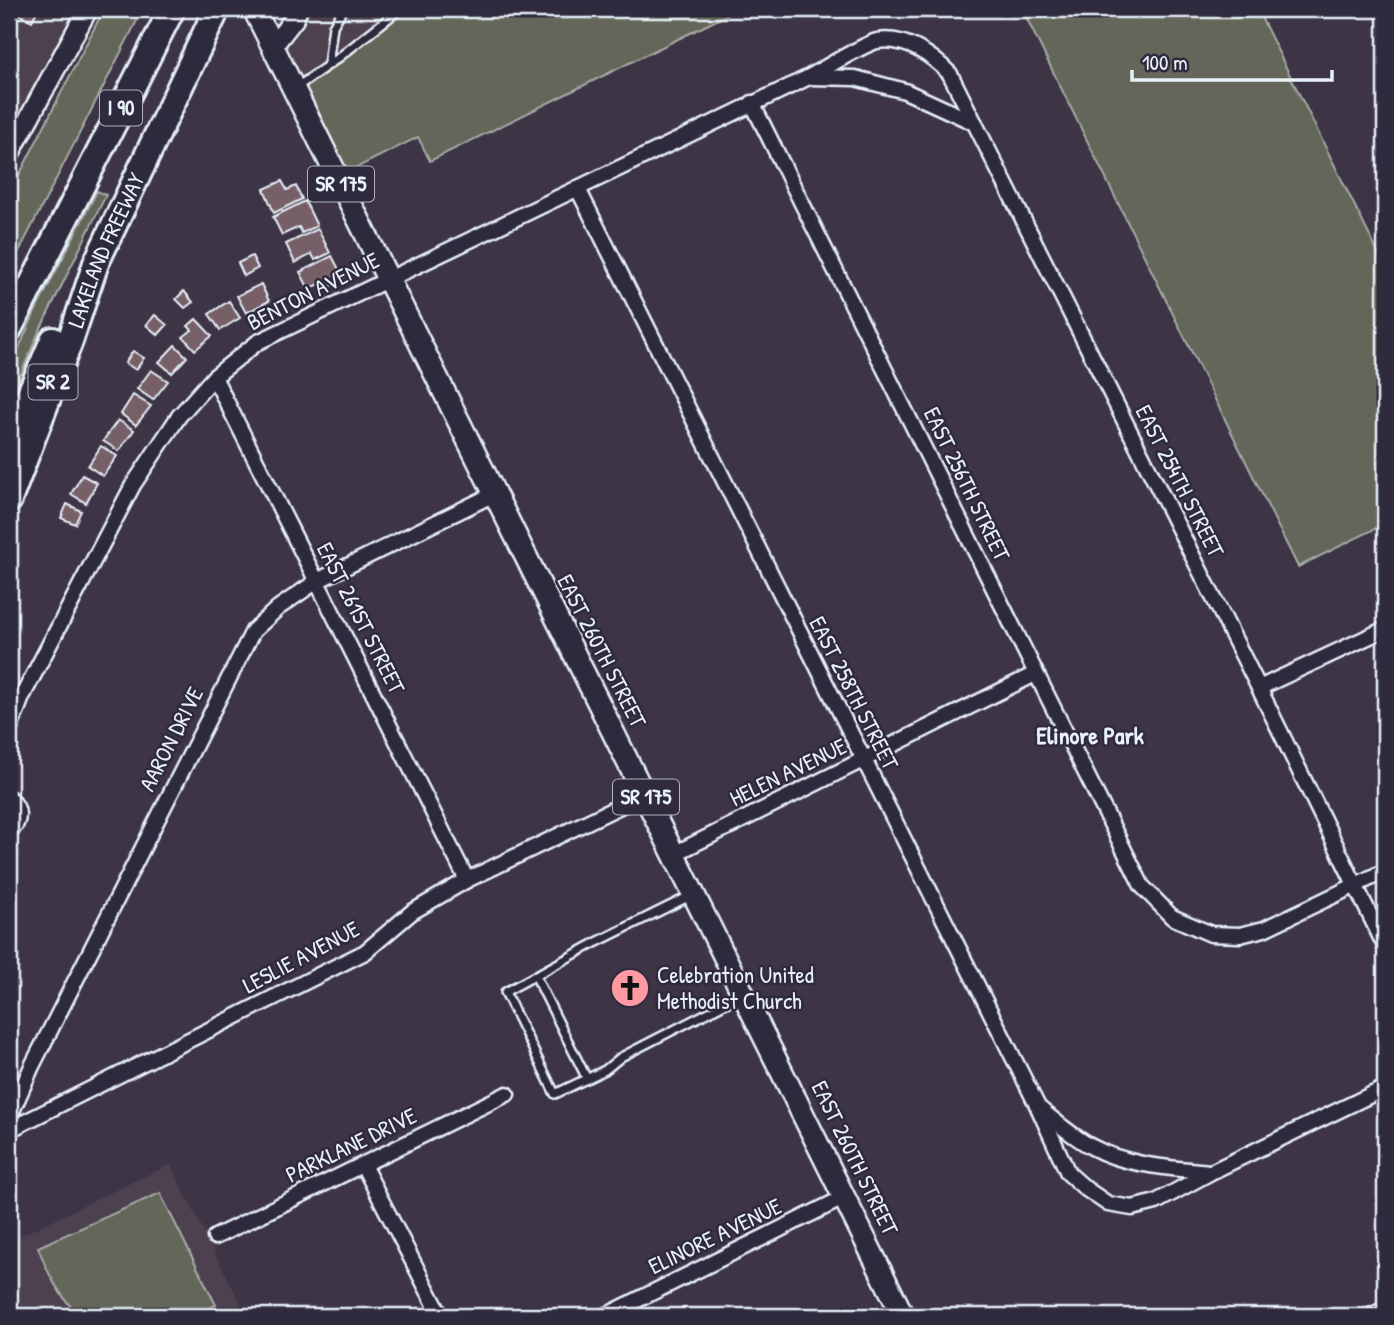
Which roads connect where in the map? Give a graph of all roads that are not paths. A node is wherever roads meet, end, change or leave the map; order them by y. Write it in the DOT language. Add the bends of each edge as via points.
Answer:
graph roads {
  1 [pos="88,9"];
  2 [pos="172,9"];
  3 [pos="217,9"];
  4 [pos="254,9"];
  5 [pos="298,9"];
  6 [pos="343,9"];
  7 [pos="400,9"];
  8 [pos="273,46"];
  9 [pos="918,49"];
  10 [pos="328,65"];
  11 [pos="808,77"];
  12 [pos="294,89"];
  13 [pos="752,103"];
  14 [pos="975,123"];
  15 [pos="9,155"];
  16 [pos="578,189"];
  17 [pos="96,263"];
  18 [pos="387,278"];
  19 [pos="10,324"];
  20 [pos="214,377"];
  21 [pos="9,442"];
  22 [pos="494,494"];
  23 [pos="9,500"];
  24 [pos="317,581"];
  25 [pos="1383,630"];
  26 [pos="1035,674"];
  27 [pos="1259,688"];
  28 [pos="9,731"];
  29 [pos="862,760"];
  30 [pos="645,794"];
  31 [pos="9,798"];
  32 [pos="9,832"];
  33 [pos="674,854"];
  34 [pos="1385,871"];
  35 [pos="467,880"];
  36 [pos="1356,886"];
  37 [pos="694,894"];
  38 [pos="1385,946"];
  39 [pos="536,976"];
  40 [pos="744,994"];
  41 [pos="587,1079"];
  42 [pos="1385,1088"];
  43 [pos="507,1094"];
  44 [pos="1038,1107"];
  45 [pos="9,1118"];
  46 [pos="9,1130"];
  47 [pos="363,1165"];
  48 [pos="1211,1172"];
  49 [pos="845,1198"];
  50 [pos="215,1237"];
  51 [pos="1385,1309"];
  52 [pos="441,1316"];
  53 [pos="605,1316"];
  54 [pos="903,1316"];
  55 [pos="1370,1316"];
  1 -- 15 [label="street"];
  2 -- 19 [label="highway, LAKELAND FREEWAY / I 90"];
  3 -- 17 [label="highway, LAKELAND FREEWAY / I 90"];
  4 -- 8 [label="main road, EAST 260TH STREET / SR 175"];
  5 -- 8 [label="street"];
  6 -- 10 [label="lane" via="333,26"];
  7 -- 10 [label="lane"];
  8 -- 12 [label="main road, EAST 260TH STREET / SR 175"];
  9 -- 11 [label="street, BENTON AVENUE" via="877,41"];
  9 -- 14 [label="street, EAST 254TH STREET" via="950,74"];
  10 -- 12 [label="lane"];
  11 -- 13 [label="street, BENTON AVENUE"];
  11 -- 14 [label="street, BENTON AVENUE" via="855,78 905,91"];
  12 -- 18 [label="main road, EAST 260TH STREET / SR 175"];
  13 -- 16 [label="street, BENTON AVENUE"];
  13 -- 26 [label="street, EAST 256TH STREET"];
  14 -- 27 [label="street, EAST 254TH STREET"];
  16 -- 18 [label="street, BENTON AVENUE"];
  16 -- 29 [label="street, EAST 258TH STREET"];
  17 -- 21 [label="highway, I 90" via="54,337"];
  17 -- 23 [label="highway, LAKELAND FREEWAY / SR 2"];
  18 -- 20 [label="street, BENTON AVENUE" via="258,342"];
  18 -- 22 [label="main road, EAST 260TH STREET / SR 175"];
  20 -- 24 [label="street, EAST 261ST STREET"];
  20 -- 28 [label="street, BENTON AVENUE" via="179,416 133,485 22,696"];
  22 -- 24 [label="street, AARON DRIVE"];
  22 -- 30 [label="main road, EAST 260TH STREET / SR 175"];
  24 -- 35 [label="street, EAST 261ST STREET"];
  24 -- 45 [label="street, AARON DRIVE" via="253,631"];
  25 -- 27 [label="street"];
  26 -- 29 [label="street, HELEN AVENUE"];
  26 -- 36 [label="street, EAST 256TH STREET" via="1142,886 1172,917 1211,934 1240,935 1264,929"];
  27 -- 36 [label="street, EAST 254TH STREET"];
  29 -- 33 [label="street, HELEN AVENUE"];
  29 -- 44 [label="street, EAST 258TH STREET"];
  30 -- 33 [label="main road, EAST 260TH STREET / SR 175"];
  30 -- 35 [label="street, LESLIE AVENUE"];
  31 -- 32 [label="street" via="18,812"];
  33 -- 37 [label="main road, EAST 260TH STREET / SR 175"];
  34 -- 36 [label="street, EAST 256TH STREET"];
  35 -- 46 [label="street, LESLIE AVENUE" via="412,912 365,953"];
  36 -- 38 [label="street, EAST 254TH STREET"];
  37 -- 39 [label="lane"];
  37 -- 40 [label="main road, EAST 260TH STREET / SR 175"];
  39 -- 41 [label="lane"];
  39 -- 41 [label="lane" via="505,992 555,1094"];
  40 -- 41 [label="lane" via="621,1056"];
  40 -- 49 [label="main road, EAST 260TH STREET / SR 175"];
  42 -- 48 [label="street"];
  43 -- 47 [label="street, PARKLANE DRIVE"];
  44 -- 48 [label="street" via="1094,1148 1157,1167"];
  44 -- 48 [label="street, EAST 258TH STREET" via="1068,1173 1108,1204 1132,1208 1156,1202"];
  47 -- 50 [label="street, PARKLANE DRIVE"];
  47 -- 52 [label="street"];
  49 -- 53 [label="street, ELINORE AVENUE"];
  49 -- 54 [label="main road, EAST 260TH STREET / SR 175"];
  51 -- 55 [label="street"];
}
